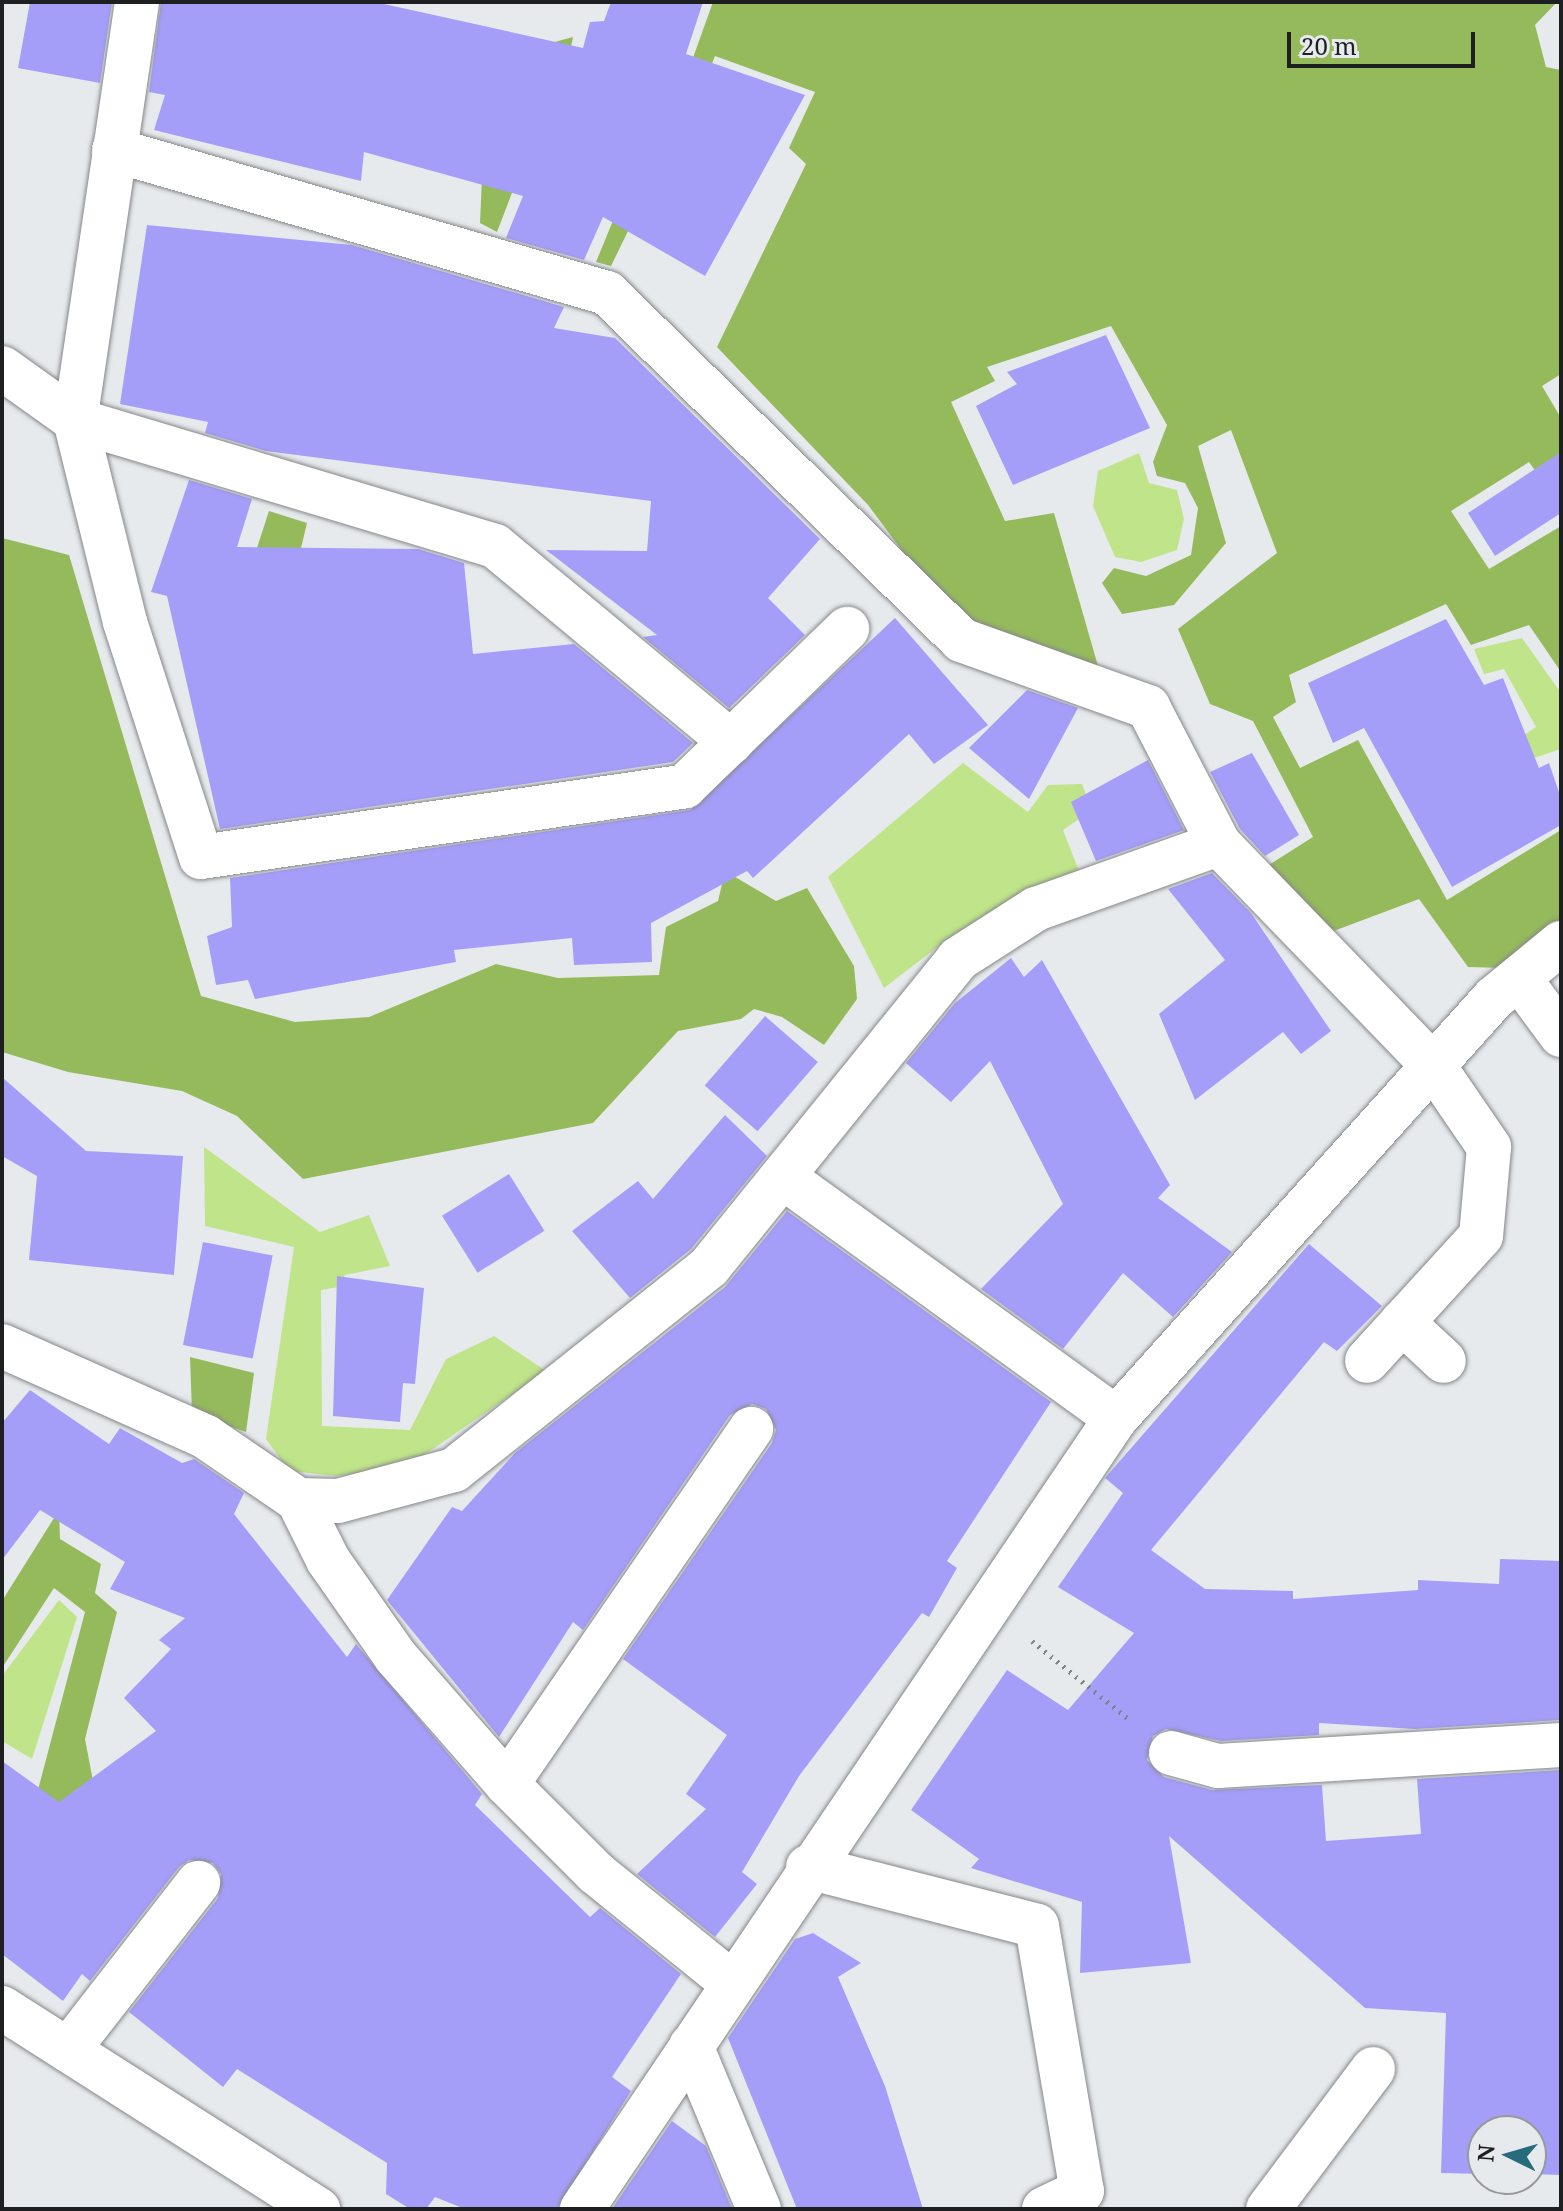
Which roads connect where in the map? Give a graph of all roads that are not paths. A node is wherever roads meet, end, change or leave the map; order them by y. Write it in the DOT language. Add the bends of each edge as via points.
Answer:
graph roads {
  1 [pos="137,2"];
  2 [pos="114,150"];
  3 [pos="2,368"];
  4 [pos="75,420"];
  5 [pos="847,629"];
  6 [pos="731,742"];
  7 [pos="1219,844"];
  8 [pos="1561,943"];
  9 [pos="1519,978"];
  10 [pos="1561,1035"];
  11 [pos="1435,1068"];
  12 [pos="783,1177"];
  13 [pos="1402,1322"];
  14 [pos="1367,1361"];
  15 [pos="1444,1361"];
  16 [pos="9,1362"];
  17 [pos="1116,1418"];
  18 [pos="751,1429"];
  19 [pos="298,1500"];
  20 [pos="1561,1745"];
  21 [pos="1171,1753"];
  22 [pos="507,1784"];
  23 [pos="808,1867"];
  24 [pos="198,1883"];
  25 [pos="731,1982"];
  26 [pos="2,2008"];
  27 [pos="691,2046"];
  28 [pos="68,2050"];
  29 [pos="1373,2069"];
  30 [pos="318,2209"];
  31 [pos="582,2209"];
  32 [pos="759,2209"];
  33 [pos="1044,2209"];
  34 [pos="1269,2209"];
  1 -- 2 [label="street"];
  2 -- 4 [label="street"];
  2 -- 7 [label="street" via="607,293 961,640 1148,707"];
  3 -- 4 [label="street"];
  4 -- 6 [label="street" via="495,546"];
  4 -- 6 [label="street" via="125,622 201,857 685,786"];
  5 -- 6 [label="street"];
  7 -- 11 [label="street"];
  7 -- 12 [label="street" via="1036,909 958,959"];
  8 -- 9 [label="street"];
  9 -- 10 [label="street"];
  9 -- 11 [label="street"];
  11 -- 13 [label="street" via="1489,1147 1481,1236"];
  11 -- 17 [label="street"];
  12 -- 17 [label="street"];
  12 -- 19 [label="street" via="709,1267 454,1470 338,1501"];
  13 -- 14 [label="street"];
  13 -- 15 [label="street"];
  16 -- 19 [label="street" via="206,1437"];
  17 -- 23 [label="street"];
  18 -- 22 [label="street"];
  19 -- 22 [label="street" via="328,1560 396,1657"];
  20 -- 21 [label="street" via="1218,1766"];
  22 -- 25 [label="street" via="596,1873"];
  23 -- 25 [label="street"];
  23 -- 33 [label="street" via="1037,1926 1082,2191"];
  24 -- 28 [label="street"];
  25 -- 27 [label="street"];
  26 -- 28 [label="street"];
  27 -- 31 [label="street"];
  27 -- 32 [label="street"];
  28 -- 30 [label="street"];
  29 -- 34 [label="street"];
}
